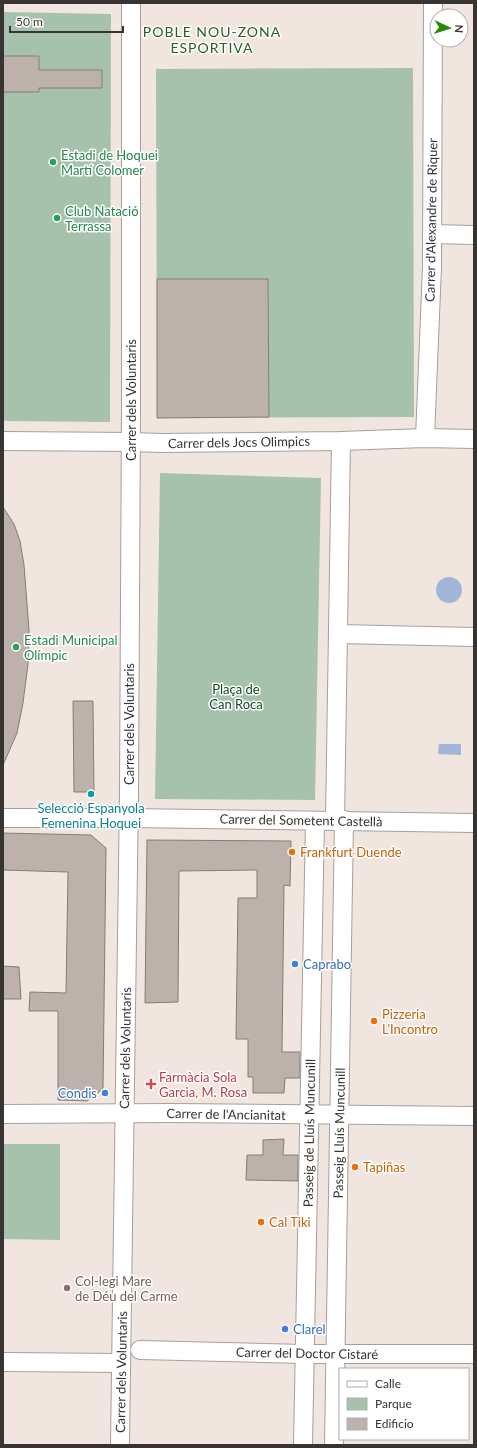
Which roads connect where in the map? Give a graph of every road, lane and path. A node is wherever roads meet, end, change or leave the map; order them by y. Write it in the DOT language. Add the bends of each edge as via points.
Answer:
graph roads {
  1 [pos="131,3"];
  2 [pos="433,3"];
  3 [pos="432,234"];
  4 [pos="474,235"];
  5 [pos="425,438"];
  6 [pos="474,439"];
  7 [pos="3,441"];
  8 [pos="341,441"];
  9 [pos="131,442"];
  10 [pos="338,634"];
  11 [pos="474,637"];
  12 [pos="3,818"];
  13 [pos="128,818"];
  14 [pos="340,820"];
  15 [pos="314,821"];
  16 [pos="474,822"];
  17 [pos="3,1114"];
  18 [pos="124,1114"];
  19 [pos="309,1115"];
  20 [pos="339,1115"];
  21 [pos="474,1116"];
  22 [pos="140,1350"];
  23 [pos="304,1354"];
  24 [pos="336,1354"];
  25 [pos="474,1354"];
  26 [pos="3,1362"];
  27 [pos="121,1363"];
  28 [pos="120,1445"];
  29 [pos="303,1445"];
  30 [pos="334,1445"];
  1 -- 9 [label="street, Carrer dels Voluntaris"];
  2 -- 3 [label="street, Carrer d'Alexandre de Riquer"];
  3 -- 4 [label="street"];
  3 -- 5 [label="street, Carrer d'Alexandre de Riquer"];
  5 -- 6 [label="street, Carrer dels Jocs Olimpics"];
  5 -- 8 [label="street, Carrer dels Jocs Olimpics"];
  7 -- 9 [label="street, Carrer dels Jocs Olimpics"];
  8 -- 9 [label="street, Carrer dels Jocs Olimpics"];
  8 -- 10 [label="street"];
  9 -- 13 [label="street, Carrer dels Voluntaris"];
  10 -- 11 [label="street"];
  10 -- 14 [label="street"];
  12 -- 13 [label="street, Carrer del Sometent Castellà"];
  13 -- 15 [label="street, Carrer del Sometent Castellà"];
  13 -- 18 [label="street, Carrer dels Voluntaris"];
  14 -- 15 [label="street, Carrer del Sometent Castellà"];
  14 -- 16 [label="street, Carrer del Sometent Castellà"];
  14 -- 20 [label="street, Passeig Lluís Muncunill"];
  15 -- 19 [label="street, Passeig de Lluís Muncunill"];
  17 -- 18 [label="street, Carrer de l'Ancianitat"];
  18 -- 19 [label="street, Carrer de l'Ancianitat"];
  18 -- 27 [label="street, Carrer dels Voluntaris"];
  19 -- 20 [label="street, Carrer de l'Ancianitat"];
  19 -- 23 [label="street, Passeig de Lluís Muncunill"];
  20 -- 21 [label="street, Carrer de l'Ancianitat"];
  20 -- 24 [label="street, Passeig Lluís Muncunill"];
  22 -- 23 [label="street, Carrer del Doctor Cistaré"];
  23 -- 24 [label="street, Carrer del Doctor Cistaré"];
  23 -- 29 [label="street, Passeig de Lluís Muncunill"];
  24 -- 25 [label="street, Carrer del Doctor Cistaré"];
  24 -- 30 [label="street, Passeig Lluís Muncunill"];
  26 -- 27 [label="street"];
  27 -- 28 [label="street, Carrer dels Voluntaris"];
}
